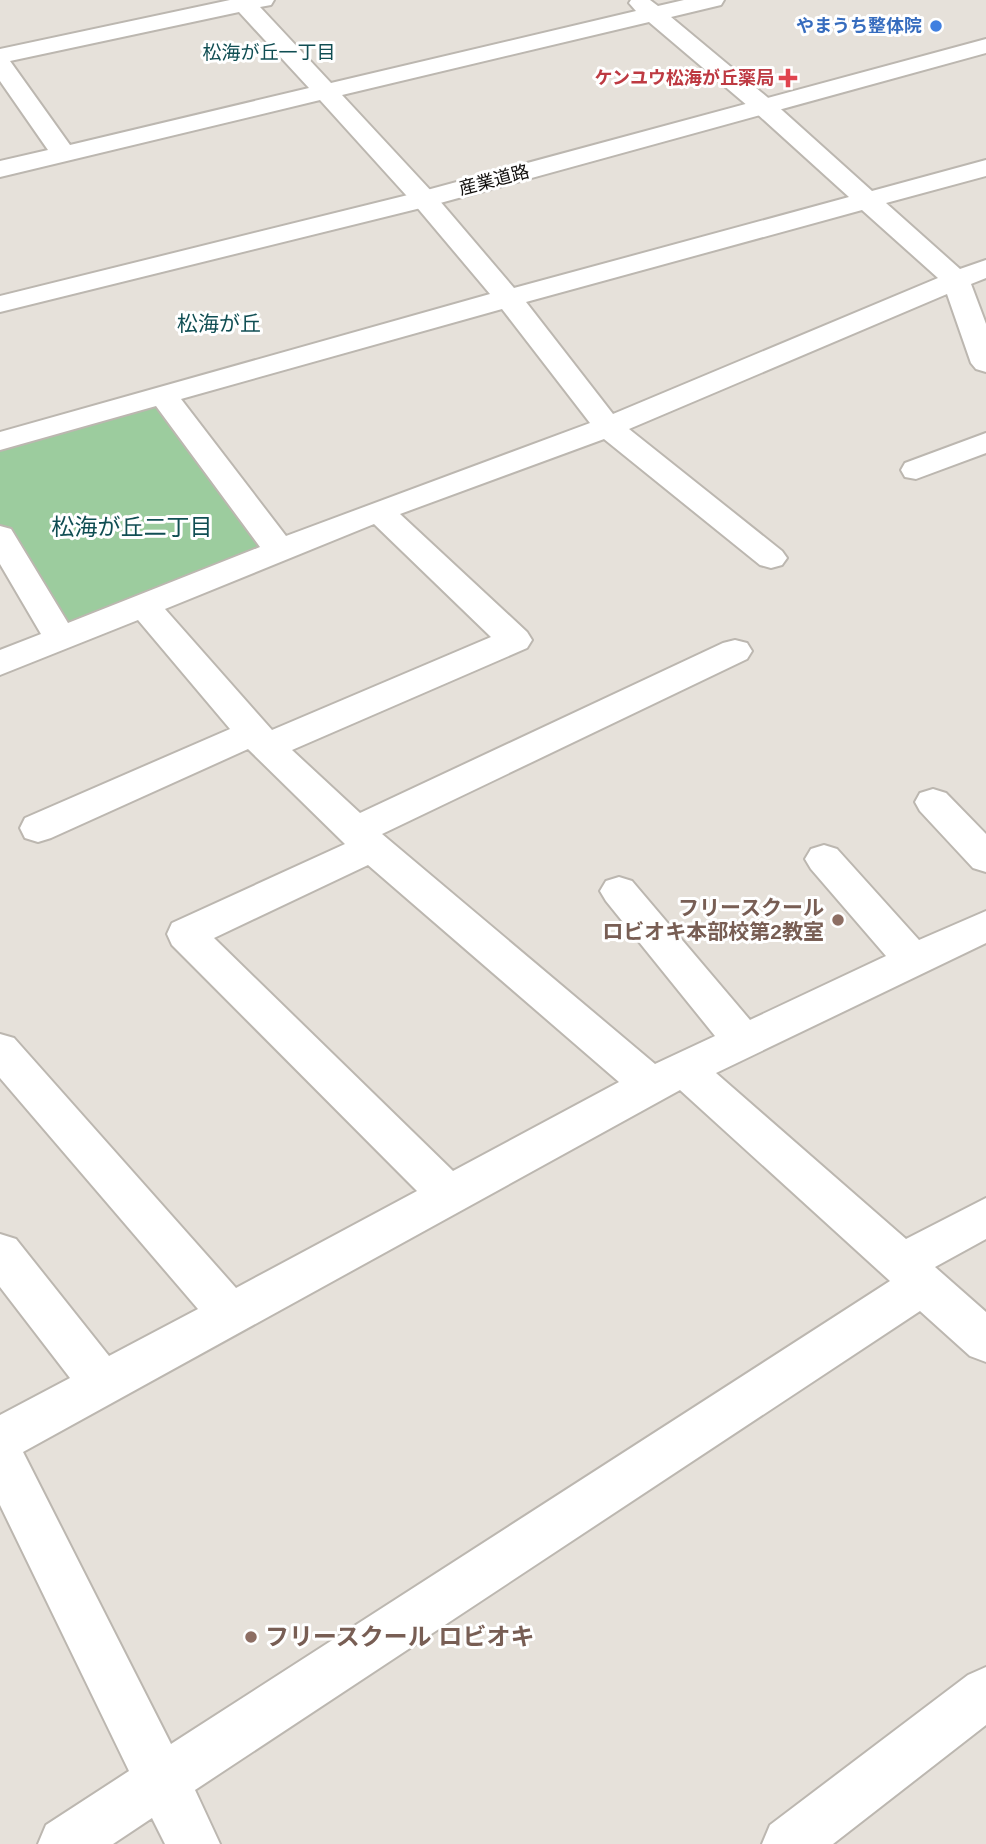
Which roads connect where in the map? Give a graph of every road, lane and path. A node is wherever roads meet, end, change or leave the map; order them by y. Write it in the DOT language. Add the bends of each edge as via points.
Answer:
graph roads {
  1 [pos="713,0"];
  2 [pos="249,1"];
  3 [pos="645,7"];
  4 [pos="986,47"];
  5 [pos="0,56"];
  6 [pos="0,64"];
  7 [pos="325,91"];
  8 [pos="764,107"];
  9 [pos="64,153"];
  10 [pos="986,168"];
  11 [pos="0,169"];
  12 [pos="424,199"];
  13 [pos="869,200"];
  14 [pos="986,268"];
  15 [pos="956,280"];
  16 [pos="508,298"];
  17 [pos="0,304"];
  18 [pos="986,363"];
  19 [pos="163,395"];
  20 [pos="608,427"];
  21 [pos="0,441"];
  22 [pos="986,442"];
  23 [pos="916,470"];
  24 [pos="378,511"];
  25 [pos="1,541"];
  26 [pos="280,551"];
  27 [pos="771,558"];
  28 [pos="144,606"];
  29 [pos="61,640"];
  30 [pos="735,651"];
  31 [pos="0,663"];
  32 [pos="261,739"];
  33 [pos="933,802"];
  34 [pos="38,828"];
  35 [pos="364,839"];
  36 [pos="986,858"];
  37 [pos="824,859"];
  38 [pos="619,891"];
  39 [pos="986,926"];
  40 [pos="914,961"];
  41 [pos="744,1042"];
  42 [pos="0,1050"];
  43 [pos="668,1077"];
  44 [pos="449,1195"];
  45 [pos="986,1217"];
  46 [pos="0,1253"];
  47 [pos="912,1274"];
  48 [pos="230,1314"];
  49 [pos="986,1341"];
  50 [pos="103,1384"];
  51 [pos="0,1440"];
  52 [pos="0,1455"];
  53 [pos="986,1693"];
  54 [pos="163,1780"];
  55 [pos="65,1844"];
  56 [pos="193,1844"];
  57 [pos="789,1844"];
  1 -- 3 [label="street"];
  2 -- 5 [label="street"];
  2 -- 7 [label="street"];
  3 -- 7 [label="street"];
  3 -- 8 [label="street"];
  4 -- 8 [label="street, 産業道路"];
  6 -- 9 [label="street"];
  7 -- 9 [label="street"];
  7 -- 12 [label="street"];
  8 -- 12 [label="street, 産業道路"];
  8 -- 13 [label="street"];
  9 -- 11 [label="street"];
  10 -- 13 [label="street"];
  12 -- 16 [label="street"];
  12 -- 17 [label="street, 産業道路"];
  13 -- 15 [label="street"];
  13 -- 16 [label="street"];
  14 -- 15 [label="street"];
  15 -- 18 [label="street"];
  15 -- 20 [label="street"];
  16 -- 19 [label="street"];
  16 -- 20 [label="street"];
  19 -- 21 [label="street"];
  19 -- 26 [label="street"];
  20 -- 24 [label="street"];
  20 -- 27 [label="street"];
  22 -- 23 [label="street"];
  24 -- 26 [label="street"];
  24 -- 32 [label="street" via="515,640"];
  25 -- 29 [label="street"];
  26 -- 28 [label="street"];
  28 -- 29 [label="street"];
  28 -- 32 [label="street"];
  29 -- 31 [label="street"];
  30 -- 35 [label="street"];
  32 -- 34 [label="street"];
  32 -- 35 [label="street"];
  33 -- 36 [label="street"];
  35 -- 43 [label="street"];
  35 -- 44 [label="street" via="186,934"];
  37 -- 40 [label="street"];
  38 -- 41 [label="street"];
  39 -- 40 [label="street"];
  40 -- 41 [label="street"];
  41 -- 43 [label="street"];
  42 -- 48 [label="street"];
  43 -- 44 [label="street"];
  43 -- 47 [label="street"];
  44 -- 48 [label="street"];
  45 -- 47 [label="street"];
  46 -- 50 [label="street"];
  47 -- 49 [label="street"];
  47 -- 54 [label="street"];
  48 -- 50 [label="street"];
  50 -- 51 [label="street"];
  52 -- 54 [label="street"];
  53 -- 57 [label="street"];
  54 -- 55 [label="street"];
  54 -- 56 [label="street"];
}
